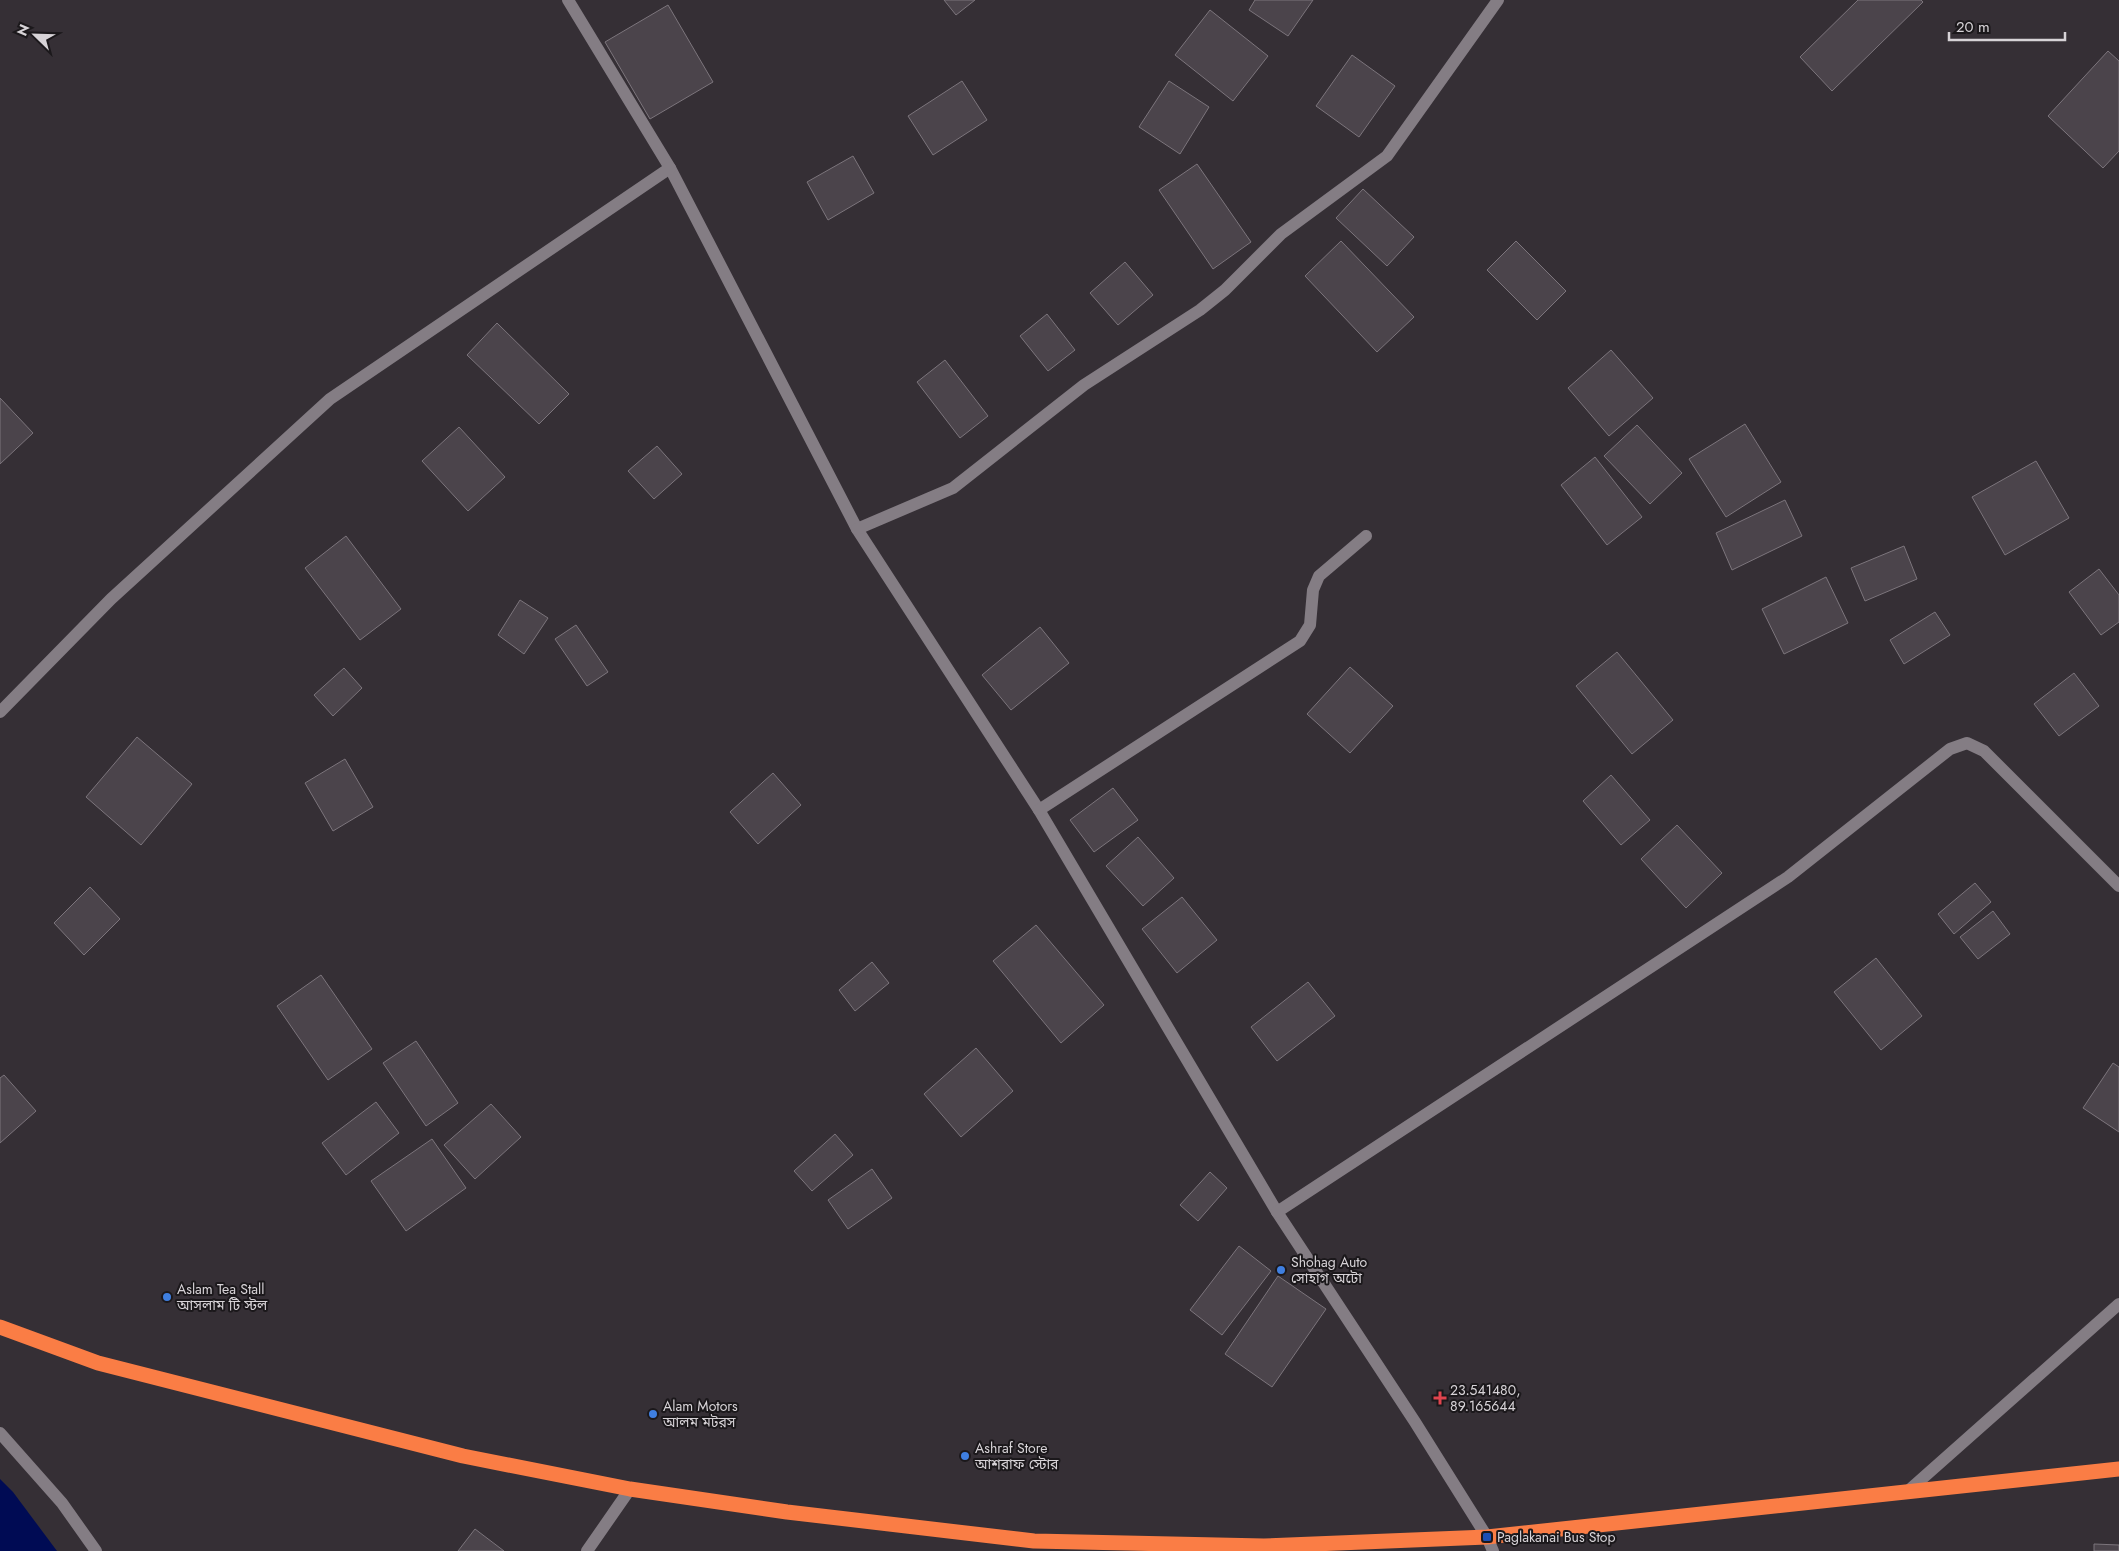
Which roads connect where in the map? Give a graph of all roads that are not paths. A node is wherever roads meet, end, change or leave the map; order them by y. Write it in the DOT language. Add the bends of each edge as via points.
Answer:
graph roads {
  1 [pos="568,0"];
  2 [pos="1498,0"];
  3 [pos="670,168"];
  4 [pos="857,529"];
  5 [pos="1366,536"];
  6 [pos="0,712"];
  7 [pos="1039,810"];
  8 [pos="2119,886"];
  9 [pos="1277,1212"];
  10 [pos="2119,1304"];
  11 [pos="0,1327"];
  12 [pos="0,1433"];
  13 [pos="2119,1469"];
  14 [pos="630,1489"];
  15 [pos="1907,1492"];
  16 [pos="1490,1544"];
  17 [pos="96,1551"];
  18 [pos="588,1551"];
  1 -- 3 [label="street"];
  2 -- 4 [label="street" via="1387,156 1281,234 1225,290 1200,310 1084,385 953,488"];
  3 -- 4 [label="street"];
  3 -- 6 [label="street" via="330,399 111,599"];
  4 -- 7 [label="street"];
  5 -- 7 [label="street" via="1319,576 1310,625 1300,640"];
  7 -- 9 [label="street"];
  8 -- 9 [label="street" via="1984,751 1967,743 1950,749 1788,877"];
  9 -- 16 [label="street" via="1410,1414"];
  10 -- 15 [label="street"];
  11 -- 14 [label="highway" via="98,1363 463,1456"];
  12 -- 17 [label="street" via="62,1503"];
  13 -- 15 [label="highway"];
  14 -- 16 [label="highway" via="787,1512 1034,1541 1264,1546"];
  14 -- 18 [label="street"];
  15 -- 16 [label="highway"];
}
